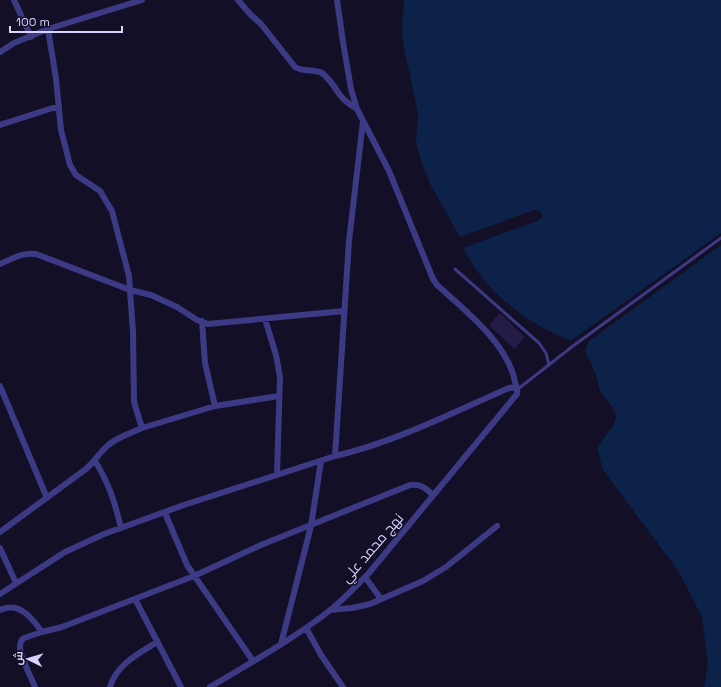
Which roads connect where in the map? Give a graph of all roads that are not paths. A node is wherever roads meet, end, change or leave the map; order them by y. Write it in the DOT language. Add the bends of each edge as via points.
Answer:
graph roads {
  1 [pos="14,0"];
  2 [pos="142,0"];
  3 [pos="238,0"];
  4 [pos="338,0"];
  5 [pos="48,29"];
  6 [pos="31,37"];
  7 [pos="0,52"];
  8 [pos="59,106"];
  9 [pos="357,109"];
  10 [pos="363,121"];
  11 [pos="0,125"];
  12 [pos="721,238"];
  13 [pos="0,264"];
  14 [pos="455,269"];
  15 [pos="130,290"];
  16 [pos="344,311"];
  17 [pos="265,319"];
  18 [pos="202,321"];
  19 [pos="549,365"];
  20 [pos="0,386"];
  21 [pos="517,388"];
  22 [pos="279,396"];
  23 [pos="215,406"];
  24 [pos="142,428"];
  25 [pos="335,456"];
  26 [pos="95,460"];
  27 [pos="321,461"];
  28 [pos="277,476"];
  29 [pos="433,496"];
  30 [pos="47,498"];
  31 [pos="165,513"];
  32 [pos="311,526"];
  33 [pos="497,526"];
  34 [pos="121,528"];
  35 [pos="0,532"];
  36 [pos="0,548"];
  37 [pos="194,576"];
  38 [pos="365,577"];
  39 [pos="16,583"];
  40 [pos="0,594"];
  41 [pos="135,599"];
  42 [pos="381,599"];
  43 [pos="0,610"];
  44 [pos="330,610"];
  45 [pos="306,628"];
  46 [pos="42,632"];
  47 [pos="158,642"];
  48 [pos="281,644"];
  49 [pos="253,661"];
  50 [pos="35,687"];
  51 [pos="110,687"];
  52 [pos="181,687"];
  53 [pos="210,687"];
  54 [pos="343,687"];
  1 -- 6 [label="street"];
  2 -- 5 [label="street"];
  3 -- 9 [label="street" via="296,67 324,74 344,100"];
  4 -- 9 [label="street"];
  5 -- 6 [label="street"];
  5 -- 8 [label="street"];
  6 -- 7 [label="street" via="14,43"];
  8 -- 11 [label="street"];
  8 -- 15 [label="street" via="61,130 71,168 76,175 100,191 112,211 129,276"];
  9 -- 10 [label="street"];
  10 -- 16 [label="street"];
  10 -- 21 [label="street" via="389,171 433,279 498,345 509,362"];
  12 -- 19 [label="lane"];
  13 -- 15 [label="street" via="21,255 36,254"];
  14 -- 19 [label="lane" via="538,343 546,353"];
  15 -- 18 [label="street" via="151,295"];
  15 -- 24 [label="street" via="134,402"];
  16 -- 17 [label="street"];
  16 -- 25 [label="street"];
  17 -- 18 [label="street" via="217,324"];
  17 -- 22 [label="street" via="280,377"];
  18 -- 23 [label="street" via="205,363"];
  19 -- 21 [label="lane"];
  20 -- 30 [label="street"];
  21 -- 25 [label="street" via="509,388 355,452"];
  21 -- 29 [label="street, نهج محمد علي" via="515,397"];
  22 -- 23 [label="street"];
  22 -- 28 [label="street"];
  23 -- 24 [label="street"];
  24 -- 26 [label="street" via="119,438 106,447"];
  25 -- 27 [label="street"];
  26 -- 30 [label="street"];
  26 -- 34 [label="street" via="113,497"];
  27 -- 28 [label="street"];
  27 -- 32 [label="street"];
  28 -- 31 [label="street"];
  29 -- 32 [label="street" via="425,487 410,485"];
  29 -- 38 [label="street, نهج محمد علي"];
  30 -- 35 [label="street"];
  31 -- 34 [label="street"];
  31 -- 37 [label="street" via="181,553"];
  32 -- 37 [label="street"];
  32 -- 48 [label="street"];
  33 -- 42 [label="street" via="446,567 423,581"];
  34 -- 39 [label="street" via="65,552"];
  36 -- 39 [label="street"];
  37 -- 41 [label="street"];
  37 -- 49 [label="street"];
  38 -- 42 [label="street"];
  38 -- 44 [label="street, نهج محمد علي"];
  39 -- 40 [label="street"];
  41 -- 46 [label="street"];
  41 -- 47 [label="street"];
  42 -- 44 [label="street" via="362,606"];
  43 -- 46 [label="street" via="9,607 22,610"];
  44 -- 45 [label="street, نهج محمد علي"];
  45 -- 48 [label="street, نهج محمد علي"];
  45 -- 54 [label="street"];
  46 -- 50 [label="street" via="20,642 22,656"];
  47 -- 51 [label="street" via="122,666"];
  47 -- 52 [label="street"];
  48 -- 49 [label="street, نهج محمد علي"];
  49 -- 53 [label="street, نهج محمد علي"];
}
